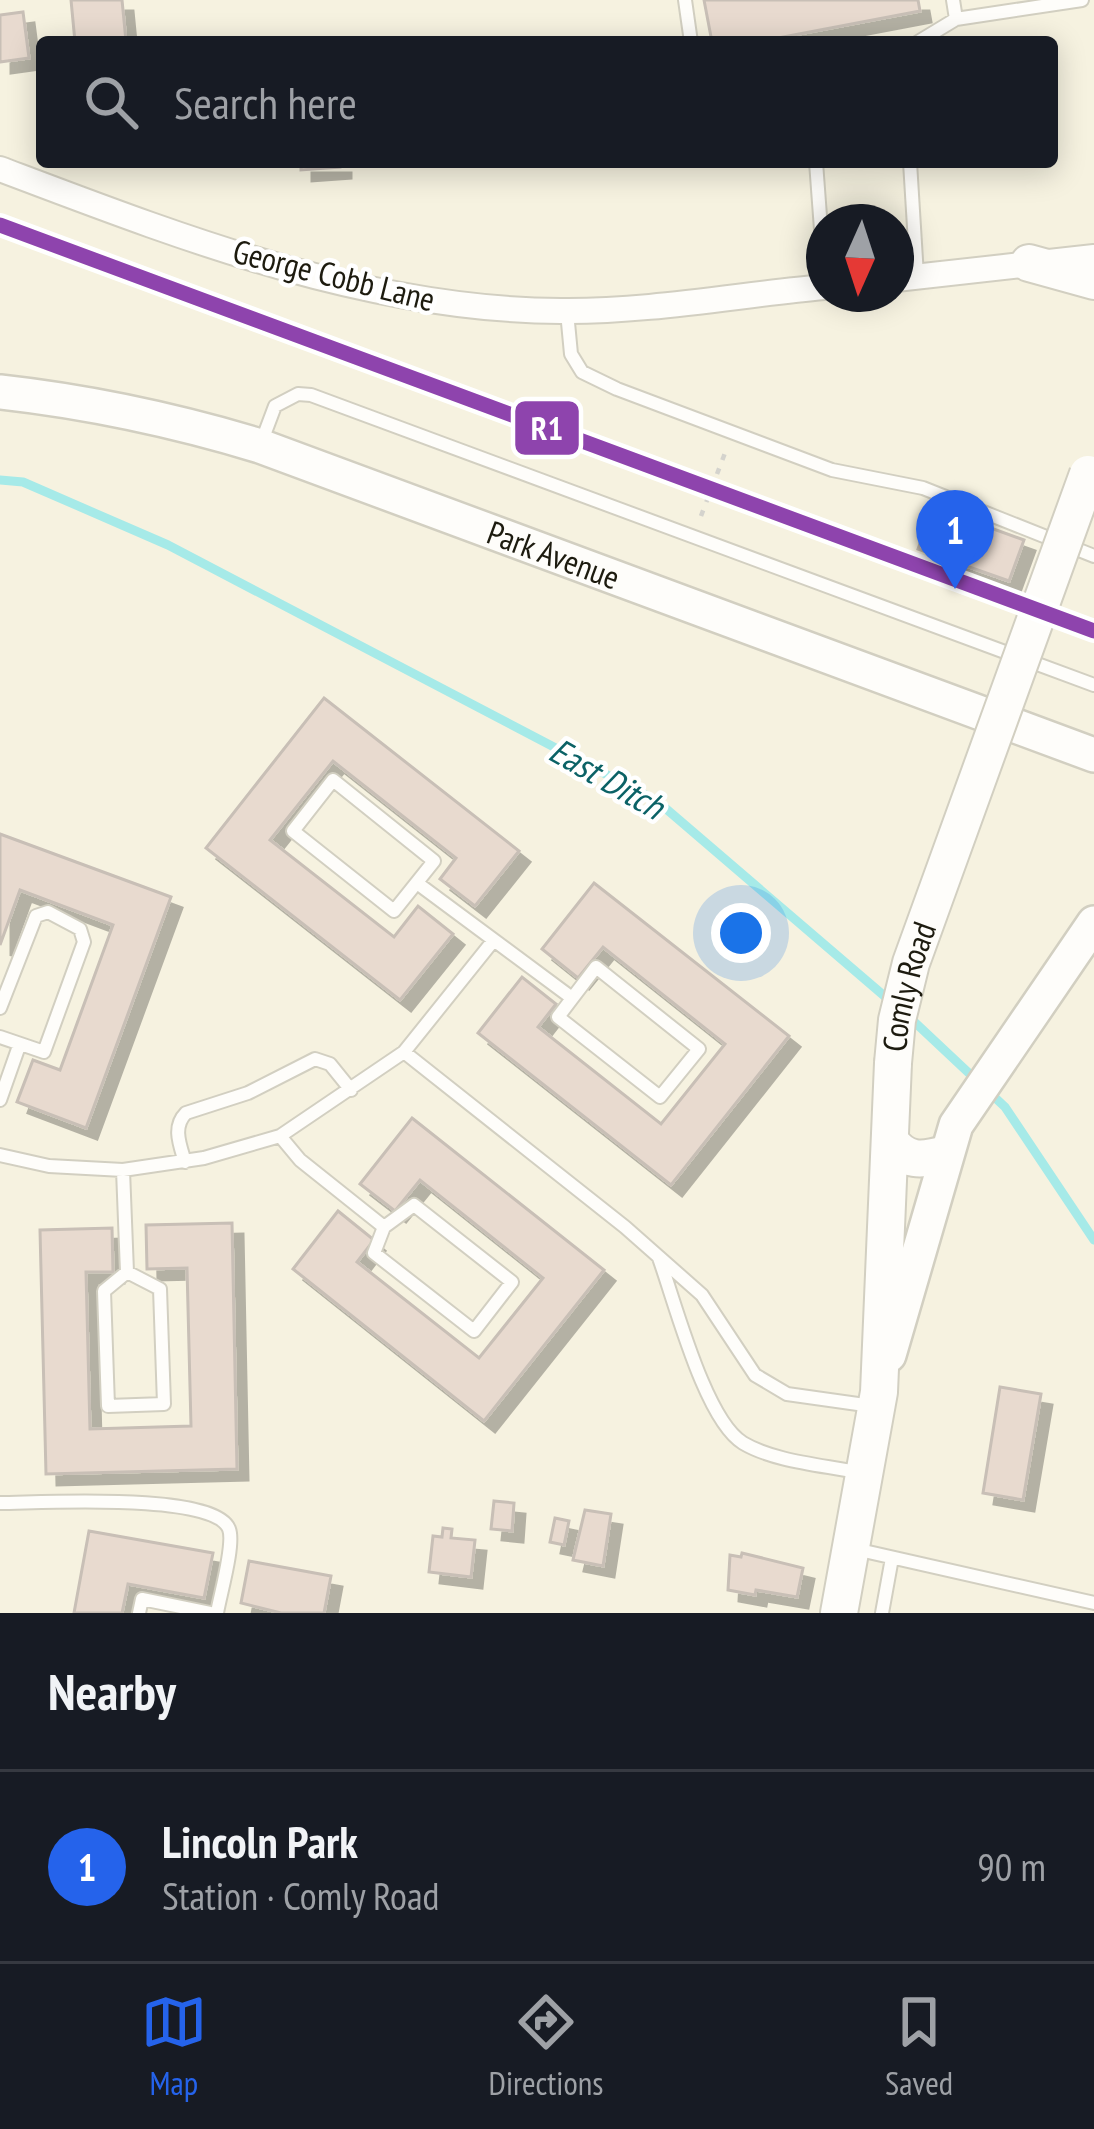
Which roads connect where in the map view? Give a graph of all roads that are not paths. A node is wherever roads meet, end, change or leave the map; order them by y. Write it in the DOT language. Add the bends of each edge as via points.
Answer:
graph roads {
  1 [pos="685,0"];
  2 [pos="953,0"];
  3 [pos="1082,0"];
  4 [pos="956,19"];
  5 [pos="690,36"];
  6 [pos="928,36"];
  7 [pos="817,168"];
  8 [pos="910,168"];
  9 [pos="0,169"];
  10 [pos="820,204"];
  11 [pos="913,204"];
  12 [pos="1094,257"];
  13 [pos="1029,263"];
  14 [pos="914,278"];
  15 [pos="1094,280"];
  16 [pos="806,288"];
  17 [pos="567,312"];
  18 [pos="0,392"];
  19 [pos="260,446"];
  20 [pos="1092,467"];
  21 [pos="1094,556"];
  22 [pos="1094,685"];
  23 [pos="1094,755"];
  24 [pos="417,884"];
  25 [pos="1094,923"];
  26 [pos="493,941"];
  27 [pos="572,998"];
  28 [pos="0,1008"];
  29 [pos="0,1037"];
  30 [pos="20,1046"];
  31 [pos="404,1052"];
  32 [pos="351,1090"];
  33 [pos="0,1100"];
  34 [pos="280,1136"];
  35 [pos="890,1142"];
  36 [pos="945,1154"];
  37 [pos="0,1155"];
  38 [pos="184,1162"];
  39 [pos="123,1170"];
  40 [pos="384,1227"];
  41 [pos="659,1257"];
  42 [pos="127,1272"];
  43 [pos="878,1399"];
  44 [pos="865,1474"];
  45 [pos="0,1503"];
  46 [pos="850,1548"];
  47 [pos="892,1558"];
  48 [pos="1094,1603"];
  49 [pos="139,1613"];
  50 [pos="214,1613"];
  51 [pos="839,1613"];
  52 [pos="881,1613"];
  1 -- 5 [label="lane"];
  2 -- 4 [label="lane"];
  3 -- 4 [label="lane"];
  4 -- 6 [label="lane"];
  7 -- 10 [label="lane"];
  8 -- 11 [label="lane"];
  9 -- 17 [label="street, George Cobb Lane" via="308,276 436,302"];
  12 -- 13 [label="street"];
  13 -- 14 [label="street"];
  13 -- 15 [label="main road"];
  16 -- 17 [label="street, George Cobb Lane"];
  17 -- 21 [label="lane" via="571,354 582,371 832,470 923,488"];
  18 -- 19 [label="street, Park Avenue" via="124,410"];
  19 -- 22 [label="lane" via="275,406 311,394"];
  19 -- 23 [label="street, Park Avenue"];
  20 -- 35 [label="main road, Comly Road, bridge" via="911,963 897,1020"];
  24 -- 24 [label="lane" via="434,861 333,780 293,831 394,911"];
  24 -- 26 [label="lane"];
  25 -- 36 [label="street" via="973,1098"];
  26 -- 27 [label="lane"];
  26 -- 31 [label="lane"];
  27 -- 27 [label="lane" via="558,1017 659,1097 699,1049 596,967"];
  28 -- 30 [label="lane" via="36,916 48,912 80,929 84,942 44,1052"];
  29 -- 30 [label="lane"];
  30 -- 33 [label="lane"];
  31 -- 32 [label="lane"];
  31 -- 41 [label="lane"];
  32 -- 34 [label="lane"];
  32 -- 38 [label="lane" via="315,1059 186,1113 177,1134"];
  34 -- 38 [label="lane"];
  34 -- 40 [label="lane"];
  35 -- 36 [label="main road" via="922,1161"];
  35 -- 43 [label="main road, Comly Road"];
  36 -- 43 [label="street"];
  37 -- 39 [label="lane"];
  38 -- 39 [label="lane"];
  39 -- 42 [label="lane"];
  40 -- 40 [label="lane" via="374,1253 473,1331 512,1282 414,1205"];
  41 -- 43 [label="lane" via="702,1295 741,1359 771,1387"];
  41 -- 44 [label="lane" via="729,1432 766,1452"];
  42 -- 42 [label="lane" via="104,1291 108,1406 164,1405 160,1289"];
  43 -- 44 [label="main road, Comly Road"];
  44 -- 46 [label="main road, Comly Road"];
  45 -- 50 [label="lane" via="210,1511 231,1536"];
  46 -- 47 [label="lane"];
  46 -- 51 [label="main road, Comly Road"];
  47 -- 48 [label="lane"];
  47 -- 52 [label="lane"];
  49 -- 50 [label="lane" via="142,1599"];
}
